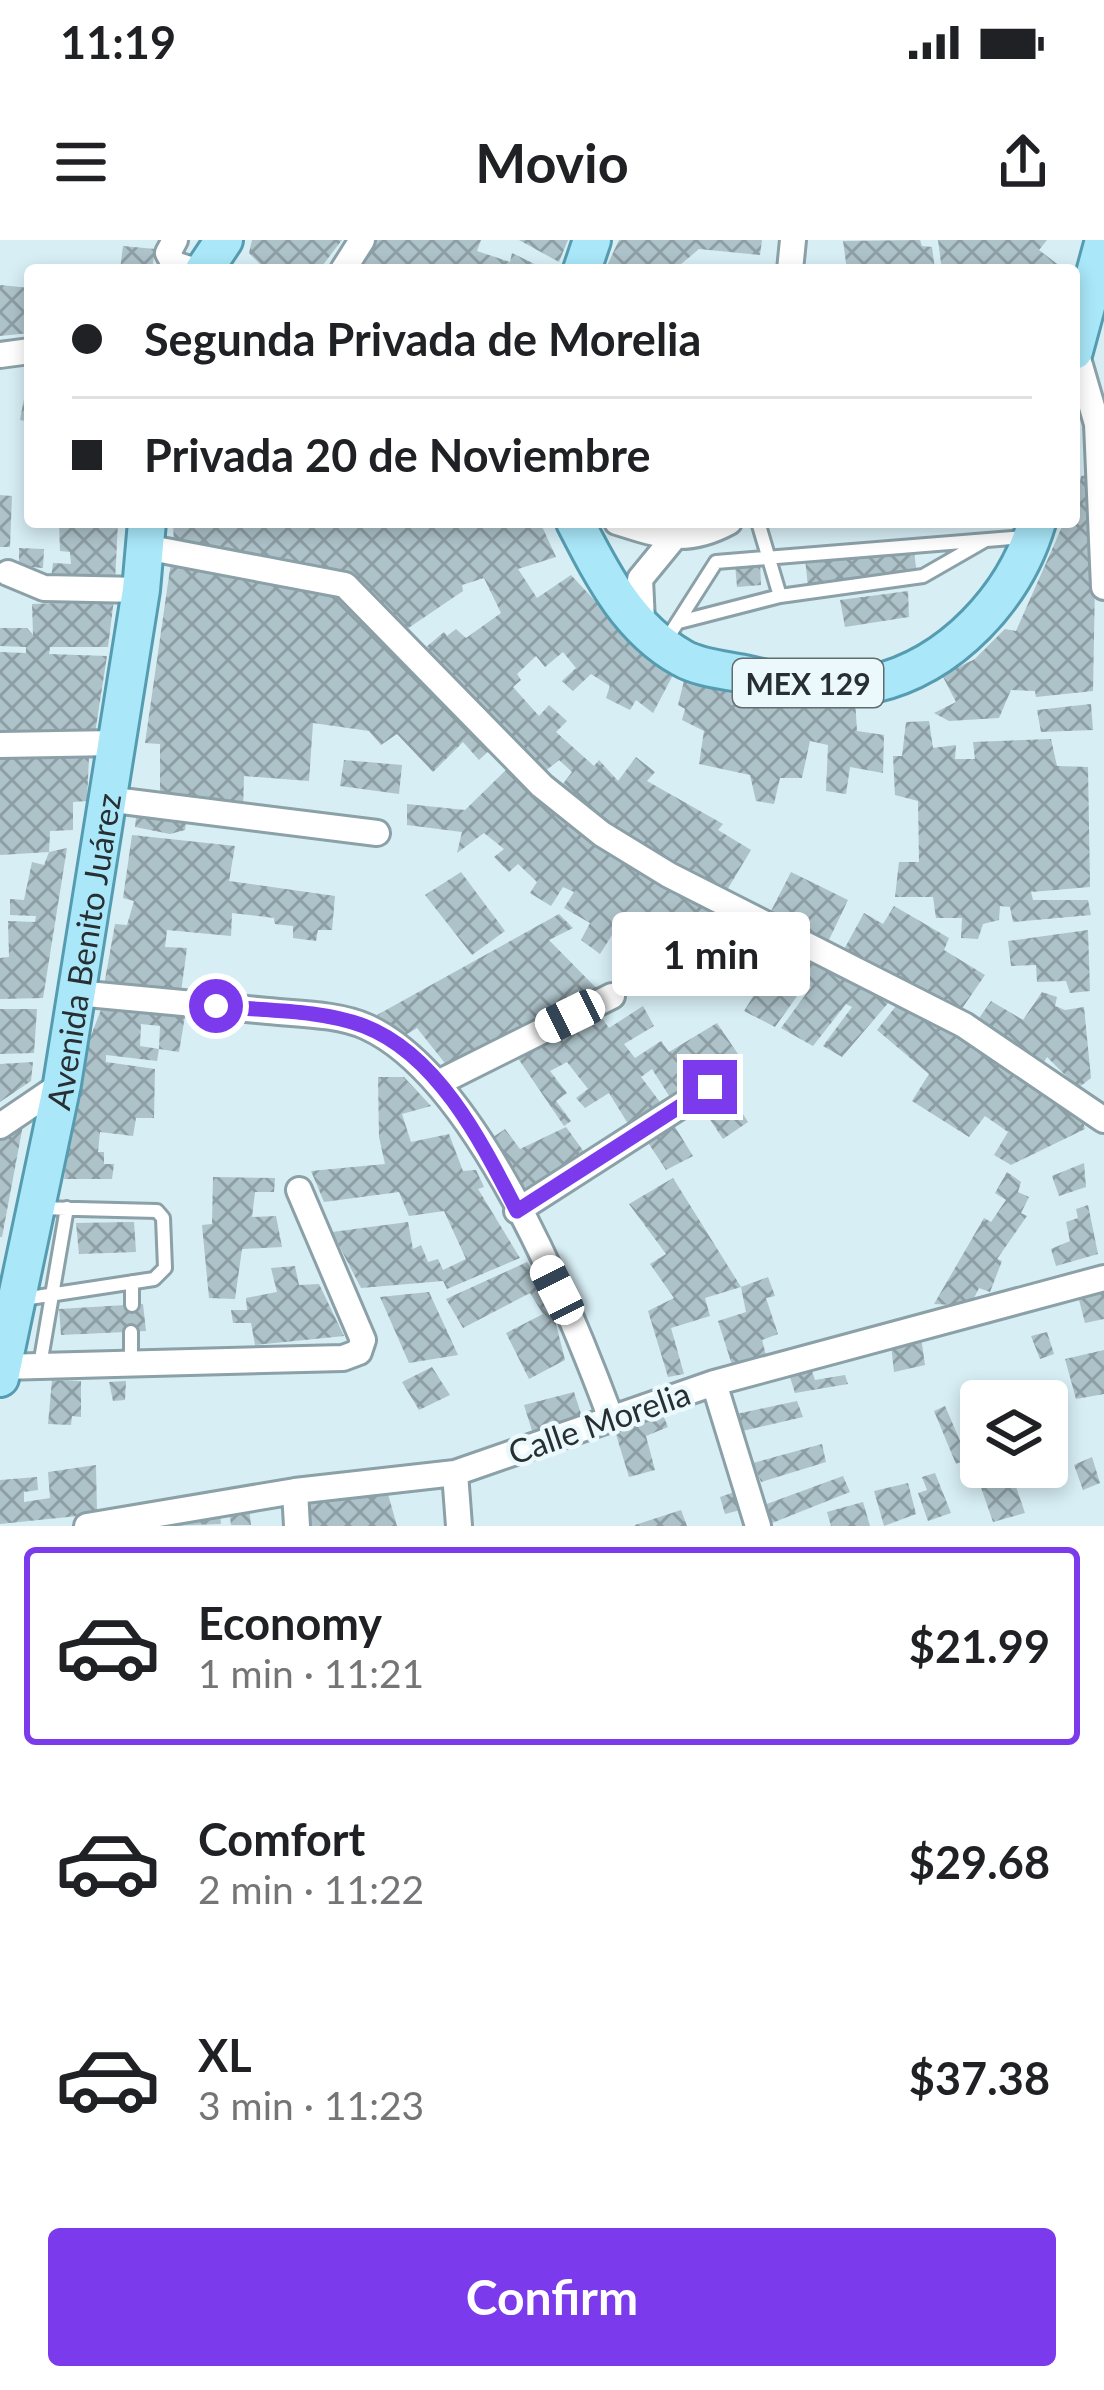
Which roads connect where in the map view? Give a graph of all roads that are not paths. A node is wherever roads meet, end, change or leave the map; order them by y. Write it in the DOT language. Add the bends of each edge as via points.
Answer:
graph roads {
  1 [pos="1104,240"];
  2 [pos="1080,328"];
  3 [pos="1080,369"];
  4 [pos="578,528"];
  5 [pos="635,528"];
  6 [pos="718,528"];
  7 [pos="760,528"];
  8 [pos="1035,529"];
  9 [pos="146,535"];
  10 [pos="701,537"];
  11 [pos="988,538"];
  12 [pos="672,540"];
  13 [pos="768,553"];
  14 [pos="716,562"];
  15 [pos="8,573"];
  16 [pos="1104,587"];
  17 [pos="141,590"];
  18 [pos="780,596"];
  19 [pos="662,632"];
  20 [pos="116,743"];
  21 [pos="0,745"];
  22 [pos="106,799"];
  23 [pos="377,833"];
  24 [pos="76,993"];
  25 [pos="612,996"];
  26 [pos="438,1083"];
  27 [pos="62,1084"];
  28 [pos="710,1087"];
  29 [pos="1104,1120"];
  30 [pos="0,1126"];
  31 [pos="299,1190"];
  32 [pos="51,1208"];
  33 [pos="517,1211"];
  34 [pos="1104,1277"];
  35 [pos="132,1282"];
  36 [pos="53,1294"];
  37 [pos="16,1300"];
  38 [pos="132,1305"];
  39 [pos="131,1332"];
  40 [pos="131,1364"];
  41 [pos="40,1366"];
  42 [pos="1,1373"];
  43 [pos="714,1384"];
  44 [pos="610,1416"];
  45 [pos="455,1473"];
  46 [pos="295,1491"];
  47 [pos="86,1526"];
  48 [pos="297,1526"];
  49 [pos="459,1526"];
  50 [pos="758,1526"];
  1 -- 2 [label="main road"];
  3 -- 16 [label="street" via="1097,424"];
  4 -- 19 [label="main road, MEX 129" via="610,589"];
  5 -- 12 [label="street"];
  6 -- 10 [label="street"];
  7 -- 13 [label="lane"];
  8 -- 11 [label="lane"];
  8 -- 19 [label="main road, MEX 129" via="974,632 873,684 780,683 685,660"];
  9 -- 17 [label="main road, Avenida Benito Juárez"];
  9 -- 29 [label="street" via="345,585 542,786 602,834 964,1025"];
  10 -- 12 [label="street"];
  10 -- 14 [label="lane"];
  11 -- 13 [label="lane"];
  11 -- 18 [label="lane" via="923,576"];
  12 -- 19 [label="street" via="640,579"];
  13 -- 14 [label="lane"];
  13 -- 18 [label="lane"];
  14 -- 19 [label="lane"];
  15 -- 17 [label="street" via="44,588"];
  17 -- 20 [label="main road, Avenida Benito Juárez"];
  18 -- 19 [label="lane"];
  20 -- 21 [label="street"];
  20 -- 22 [label="main road, Avenida Benito Juárez"];
  22 -- 23 [label="street"];
  22 -- 24 [label="main road, Avenida Benito Juárez"];
  24 -- 26 [label="street" via="365,1026"];
  24 -- 27 [label="main road, Avenida Benito Juárez"];
  25 -- 26 [label="street"];
  26 -- 33 [label="street"];
  27 -- 30 [label="street"];
  27 -- 32 [label="main road, Avenida Benito Juárez"];
  28 -- 33 [label="street"];
  31 -- 40 [label="street" via="363,1340 359,1352"];
  32 -- 35 [label="lane" via="161,1213 165,1268"];
  32 -- 36 [label="lane"];
  32 -- 37 [label="main road, Avenida Benito Juárez"];
  33 -- 44 [label="street" via="578,1330"];
  34 -- 43 [label="street, Calle Morelia"];
  35 -- 36 [label="lane"];
  35 -- 38 [label="lane"];
  36 -- 37 [label="lane"];
  36 -- 41 [label="lane"];
  37 -- 42 [label="main road, Avenida Benito Juárez"];
  39 -- 40 [label="lane"];
  40 -- 41 [label="street"];
  41 -- 42 [label="street"];
  43 -- 44 [label="street, Calle Morelia"];
  43 -- 50 [label="street"];
  44 -- 45 [label="street, Calle Morelia"];
  45 -- 46 [label="street, Calle Morelia"];
  45 -- 49 [label="street"];
  46 -- 47 [label="street, Calle Morelia"];
  46 -- 48 [label="street"];
}
